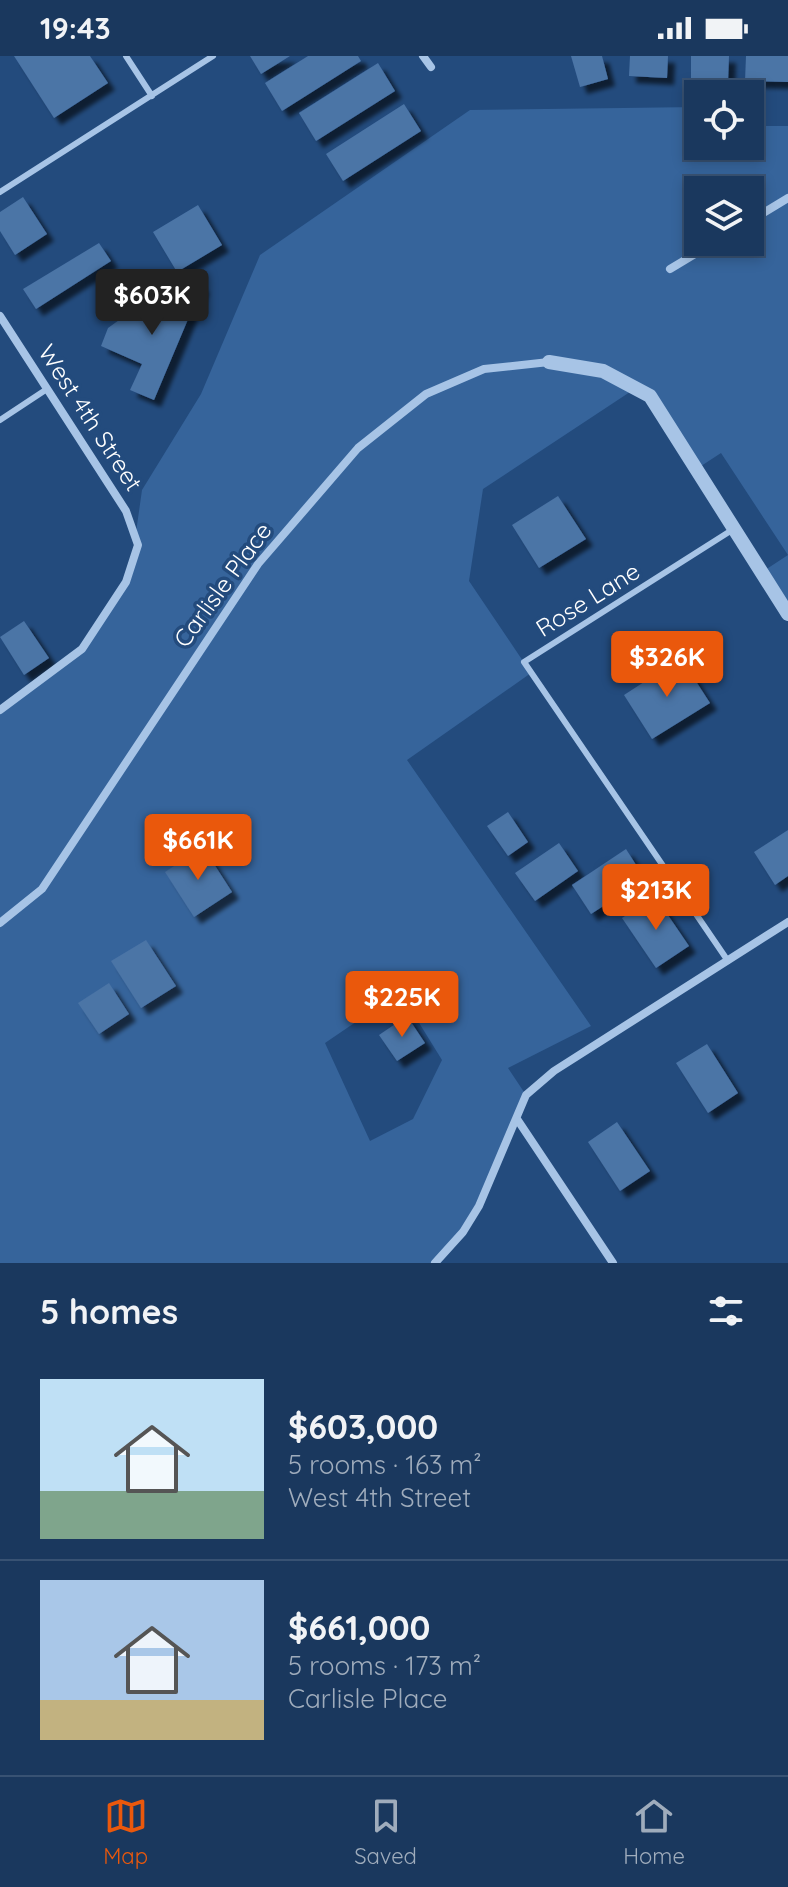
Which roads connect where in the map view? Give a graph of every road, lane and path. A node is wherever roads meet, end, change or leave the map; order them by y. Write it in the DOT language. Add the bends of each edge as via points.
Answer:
graph roads {
  1 [pos="126,56"];
  2 [pos="213,56"];
  3 [pos="423,56"];
  4 [pos="431,67"];
  5 [pos="152,96"];
  6 [pos="0,192"];
  7 [pos="788,198"];
  8 [pos="764,213"];
  9 [pos="692,256"];
  10 [pos="670,269"];
  11 [pos="0,316"];
  12 [pos="549,362"];
  13 [pos="47,389"];
  14 [pos="0,420"];
  15 [pos="734,529"];
  16 [pos="788,614"];
  17 [pos="0,710"];
  18 [pos="788,922"];
  19 [pos="0,923"];
  20 [pos="728,961"];
  21 [pos="517,1119"];
  22 [pos="435,1263"];
  23 [pos="613,1263"];
  1 -- 5 [label="lane"];
  2 -- 5 [label="lane"];
  3 -- 4 [label="street"];
  5 -- 6 [label="lane"];
  7 -- 8 [label="street"];
  9 -- 10 [label="street"];
  11 -- 13 [label="street, West 4th Street"];
  12 -- 15 [label="street" via="603,371 650,396"];
  12 -- 19 [label="street, Carlisle Place" via="484,369 426,394 358,448 258,564 42,889"];
  13 -- 14 [label="lane"];
  13 -- 17 [label="street, West 4th Street" via="126,511 138,545 126,582 82,649"];
  15 -- 16 [label="street"];
  15 -- 20 [label="lane, Rose Lane" via="524,662"];
  18 -- 20 [label="street"];
  20 -- 21 [label="street" via="554,1071 526,1095"];
  21 -- 22 [label="street" via="479,1206"];
  21 -- 23 [label="street"];
}
